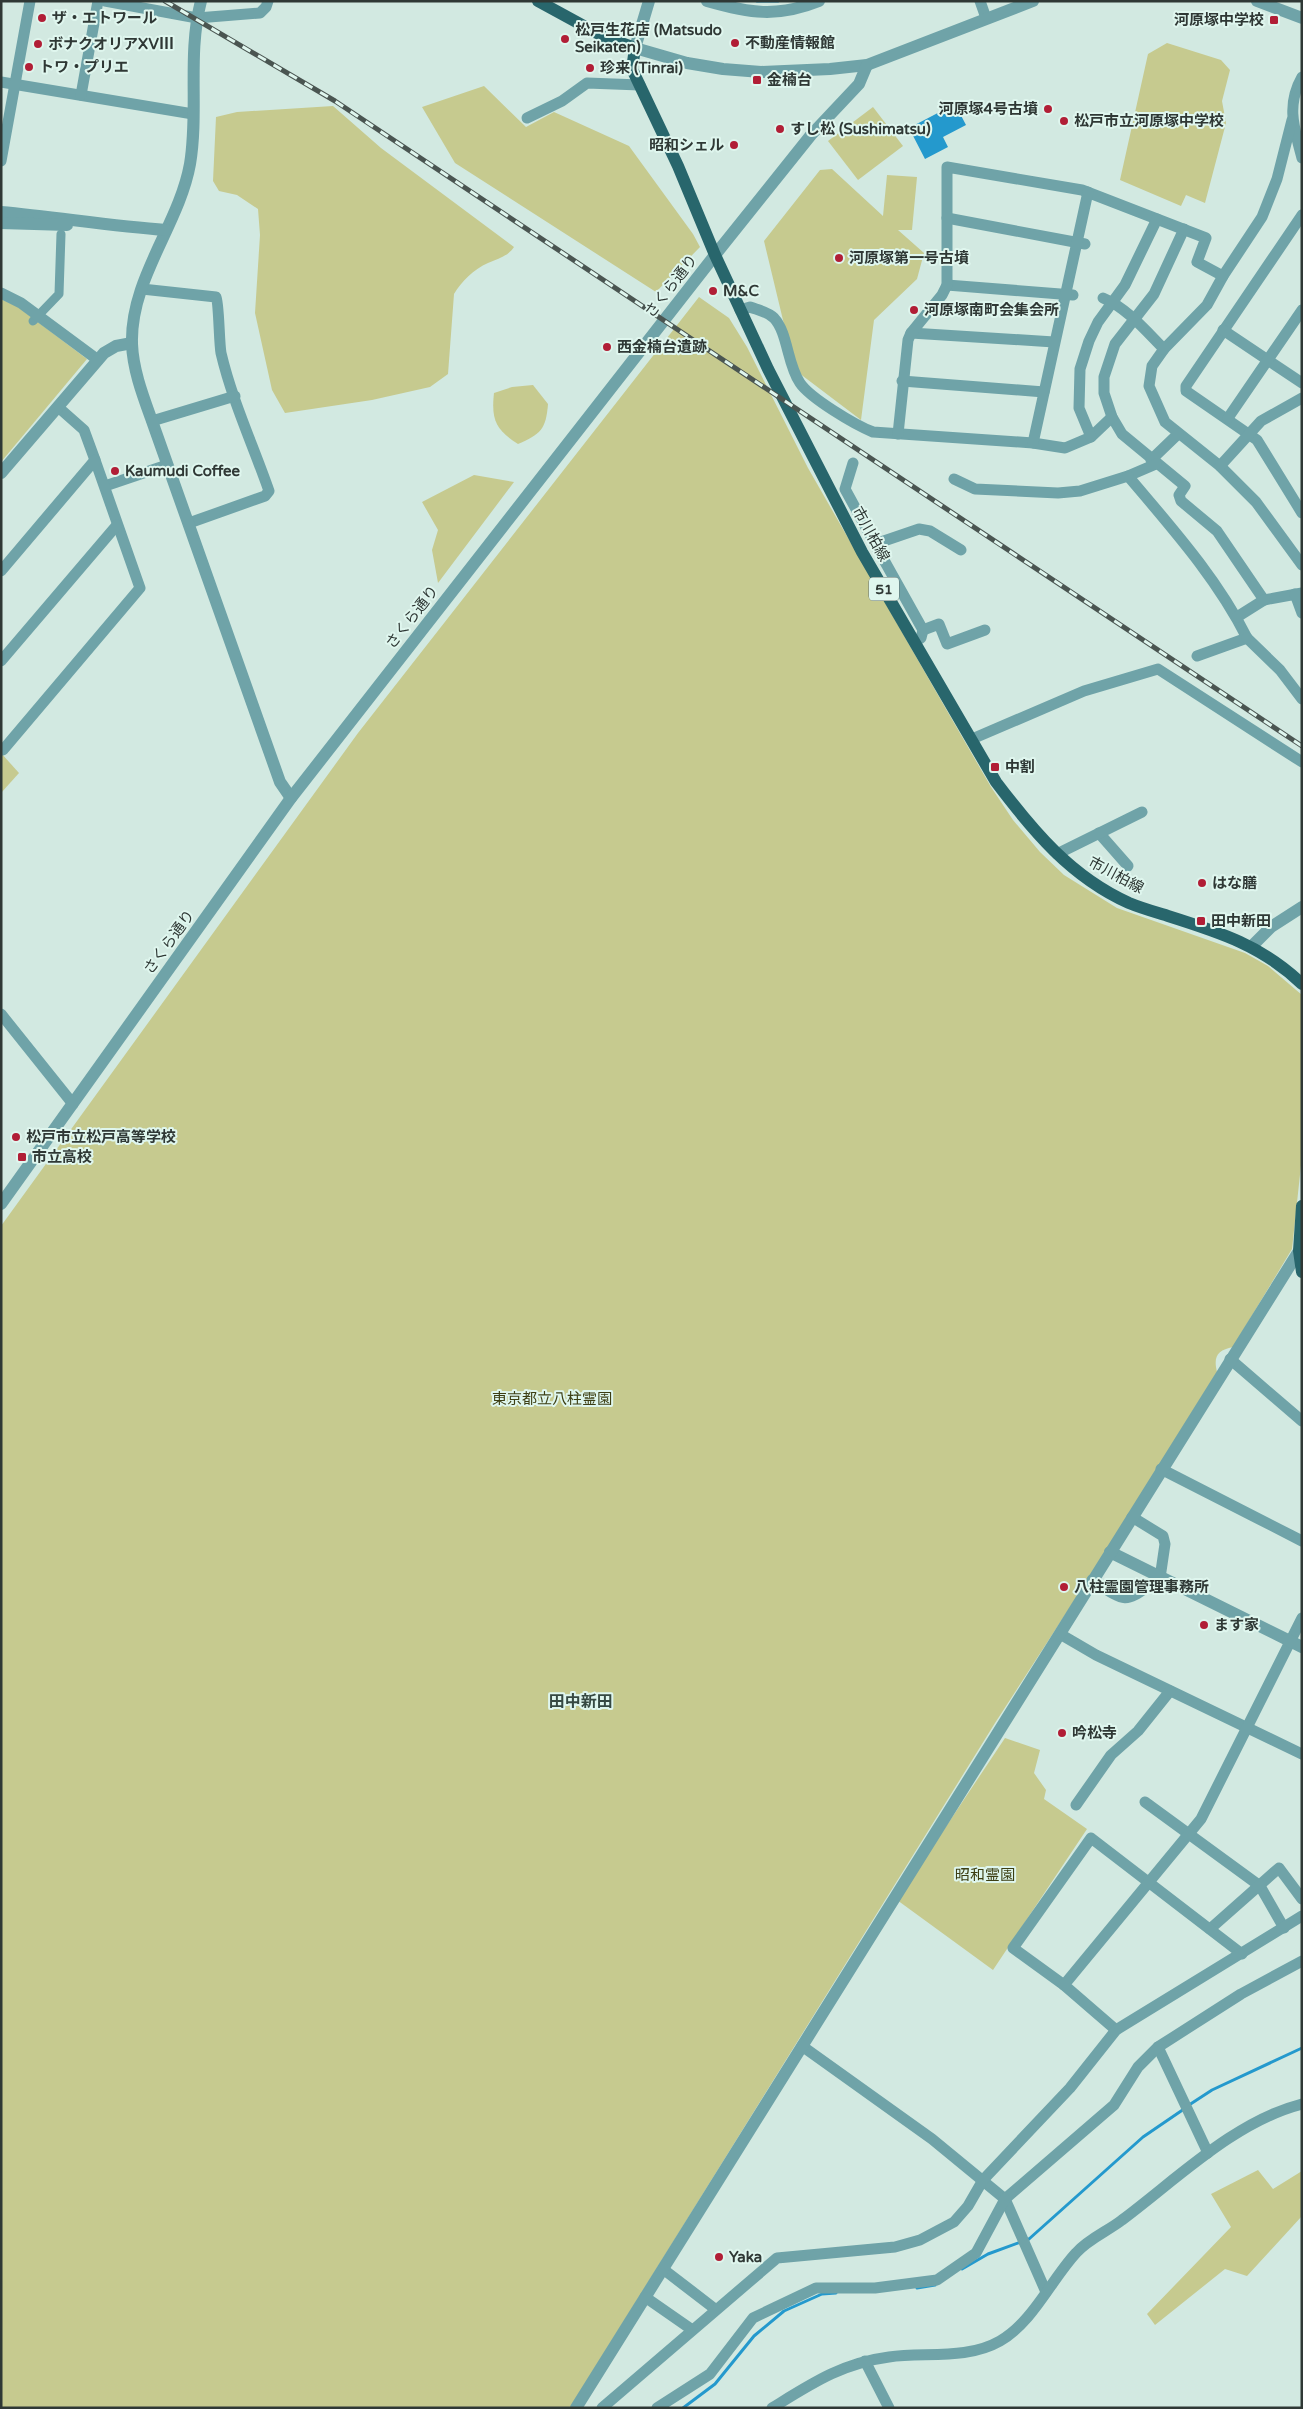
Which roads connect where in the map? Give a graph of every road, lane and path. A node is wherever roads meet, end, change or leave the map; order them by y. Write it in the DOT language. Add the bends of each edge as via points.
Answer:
graph roads {
  1 [pos="30,1"];
  2 [pos="98,1"];
  3 [pos="105,1"];
  4 [pos="201,1"];
  5 [pos="268,1"];
  6 [pos="538,1"];
  7 [pos="649,1"];
  8 [pos="707,1"];
  9 [pos="819,1"];
  10 [pos="980,1"];
  11 [pos="1033,1"];
  12 [pos="1257,1"];
  13 [pos="747,6"];
  14 [pos="197,18"];
  15 [pos="986,18"];
  16 [pos="1302,18"];
  17 [pos="635,48"];
  18 [pos="867,65"];
  19 [pos="1302,77"];
  20 [pos="1,82"];
  21 [pos="15,84"];
  22 [pos="640,85"];
  23 [pos="81,95"];
  24 [pos="193,114"];
  25 [pos="527,118"];
  26 [pos="1292,120"];
  27 [pos="1302,158"];
  28 [pos="1,161"];
  29 [pos="1088,192"];
  30 [pos="1,212"];
  31 [pos="1302,215"];
  32 [pos="948,218"];
  33 [pos="1156,219"];
  34 [pos="1,223"];
  35 [pos="94,224"];
  36 [pos="1184,229"];
  37 [pos="166,230"];
  38 [pos="61,234"];
  39 [pos="1081,243"];
  40 [pos="715,255"];
  41 [pos="1223,276"];
  42 [pos="947,285"];
  43 [pos="142,289"];
  44 [pos="1,293"];
  45 [pos="1069,295"];
  46 [pos="1107,300"];
  47 [pos="740,310"];
  48 [pos="1302,310"];
  49 [pos="35,318"];
  50 [pos="1135,321"];
  51 [pos="1223,330"];
  52 [pos="911,333"];
  53 [pos="1054,342"];
  54 [pos="132,343"];
  55 [pos="1164,349"];
  56 [pos="98,360"];
  57 [pos="1268,360"];
  58 [pos="902,381"];
  59 [pos="1302,383"];
  60 [pos="1044,392"];
  61 [pos="235,396"];
  62 [pos="1302,398"];
  63 [pos="58,407"];
  64 [pos="1112,417"];
  65 [pos="1228,418"];
  66 [pos="152,421"];
  67 [pos="1249,433"];
  68 [pos="898,434"];
  69 [pos="1178,434"];
  70 [pos="1091,437"];
  71 [pos="1033,443"];
  72 [pos="96,460"];
  73 [pos="1154,462"];
  74 [pos="853,463"];
  75 [pos="167,465"];
  76 [pos="1220,466"];
  77 [pos="1,473"];
  78 [pos="1128,476"];
  79 [pos="954,479"];
  80 [pos="105,486"];
  81 [pos="1302,513"];
  82 [pos="189,523"];
  83 [pos="117,525"];
  84 [pos="875,544"];
  85 [pos="961,550"];
  86 [pos="1302,565"];
  87 [pos="1,571"];
  88 [pos="1298,594"];
  89 [pos="1264,600"];
  90 [pos="1302,612"];
  91 [pos="1237,617"];
  92 [pos="923,630"];
  93 [pos="985,630"];
  94 [pos="1247,638"];
  95 [pos="915,642"];
  96 [pos="1197,656"];
  97 [pos="1,661"];
  98 [pos="1302,699"];
  99 [pos="972,739"];
  100 [pos="1,748"];
  101 [pos="1302,762"];
  102 [pos="291,798"];
  103 [pos="1142,812"];
  104 [pos="1099,833"];
  105 [pos="1057,854"];
  106 [pos="1128,866"];
  107 [pos="1302,907"];
  108 [pos="1252,946"];
  109 [pos="1302,984"];
  110 [pos="1,1014"];
  111 [pos="73,1104"];
  112 [pos="1,1204"];
  113 [pos="1302,1206"];
  114 [pos="1301,1262"];
  115 [pos="1230,1359"];
  116 [pos="1302,1421"];
  117 [pos="1161,1469"];
  118 [pos="1132,1517"];
  119 [pos="1302,1541"];
  120 [pos="1110,1552"];
  121 [pos="1160,1578"];
  122 [pos="1092,1580"];
  123 [pos="1302,1618"];
  124 [pos="1060,1634"];
  125 [pos="1290,1642"];
  126 [pos="1302,1648"];
  127 [pos="1170,1691"];
  128 [pos="1248,1728"];
  129 [pos="1302,1754"];
  130 [pos="1146,1802"];
  131 [pos="1076,1805"];
  132 [pos="1188,1834"];
  133 [pos="1148,1881"];
  134 [pos="1260,1886"];
  135 [pos="1302,1899"];
  136 [pos="1302,1916"];
  137 [pos="1284,1928"];
  138 [pos="1210,1929"];
  139 [pos="1242,1954"];
  140 [pos="1301,1963"];
  141 [pos="1064,1985"];
  142 [pos="1116,2030"];
  143 [pos="802,2046"];
  144 [pos="1158,2047"];
  145 [pos="1302,2104"];
  146 [pos="1208,2153"];
  147 [pos="983,2180"];
  148 [pos="1005,2199"];
  149 [pos="663,2268"];
  150 [pos="1046,2292"];
  151 [pos="645,2297"];
  152 [pos="715,2309"];
  153 [pos="691,2329"];
  154 [pos="865,2361"];
  155 [pos="576,2408"];
  156 [pos="602,2408"];
  157 [pos="657,2408"];
  158 [pos="772,2408"];
  159 [pos="889,2408"];
  1 -- 21 [label="street"];
  2 -- 23 [label="street"];
  3 -- 14 [label="street"];
  4 -- 14 [label="street"];
  5 -- 14 [label="street" via="260,13"];
  6 -- 17 [label="main road" via="604,37"];
  7 -- 17 [label="street"];
  8 -- 13 [label="street"];
  9 -- 13 [label="street" via="778,11"];
  10 -- 15 [label="street"];
  11 -- 15 [label="street"];
  12 -- 16 [label="street"];
  14 -- 24 [label="street"];
  15 -- 18 [label="street"];
  17 -- 18 [label="street" via="687,63 761,72"];
  17 -- 22 [label="main road, 市川柏線 / 51" via="632,69"];
  18 -- 40 [label="street, さくら通り" via="859,84 811,136"];
  19 -- 26 [label="street" via="1291,104"];
  20 -- 21 [label="street"];
  21 -- 23 [label="street"];
  21 -- 28 [label="street"];
  22 -- 25 [label="street" via="587,83 562,101"];
  22 -- 40 [label="main road, 市川柏線 / 51"];
  23 -- 24 [label="street"];
  24 -- 37 [label="street" via="187,177"];
  26 -- 27 [label="street"];
  26 -- 41 [label="street" via="1277,179 1262,217"];
  29 -- 32 [label="street" via="947,167"];
  29 -- 33 [label="street"];
  29 -- 39 [label="street"];
  30 -- 35 [label="street"];
  31 -- 51 [label="street"];
  32 -- 39 [label="street"];
  32 -- 42 [label="street"];
  33 -- 36 [label="street"];
  33 -- 46 [label="street" via="1132,262 1125,285"];
  34 -- 35 [label="street" via="46,226"];
  35 -- 37 [label="street"];
  36 -- 41 [label="street" via="1206,238 1197,262"];
  36 -- 50 [label="street" via="1154,294"];
  37 -- 43 [label="street"];
  38 -- 49 [label="street" via="59,294"];
  39 -- 45 [label="street"];
  40 -- 47 [label="main road, 市川柏線 / 51"];
  40 -- 102 [label="street, さくら通り"];
  41 -- 55 [label="street" via="1207,305"];
  42 -- 45 [label="street"];
  42 -- 52 [label="street"];
  43 -- 54 [label="street"];
  43 -- 61 [label="street" via="216,297 221,353"];
  44 -- 49 [label="street" via="10,296"];
  45 -- 53 [label="street"];
  46 -- 50 [label="street"];
  46 -- 70 [label="street" via="1080,370 1079,408"];
  47 -- 68 [label="street" via="750,307 774,318 791,366 809,392 860,427 872,432"];
  47 -- 95 [label="main road, 市川柏線 / 51" via="848,526"];
  48 -- 57 [label="street"];
  49 -- 56 [label="street"];
  50 -- 55 [label="street"];
  50 -- 64 [label="street" via="1115,344 1104,377 1104,393"];
  51 -- 57 [label="street"];
  51 -- 65 [label="street" via="1186,386 1186,391"];
  52 -- 53 [label="street"];
  52 -- 58 [label="street"];
  53 -- 60 [label="street"];
  54 -- 56 [label="street" via="116,346"];
  54 -- 66 [label="street" via="138,379"];
  55 -- 69 [label="street" via="1152,366 1149,386 1165,422"];
  56 -- 63 [label="street"];
  57 -- 59 [label="street"];
  57 -- 65 [label="street"];
  58 -- 60 [label="street"];
  58 -- 68 [label="street"];
  60 -- 71 [label="street"];
  61 -- 66 [label="street"];
  61 -- 82 [label="street" via="269,490 265,496"];
  62 -- 67 [label="street" via="1261,421"];
  63 -- 72 [label="street" via="84,430"];
  63 -- 77 [label="street"];
  64 -- 70 [label="street"];
  64 -- 73 [label="street" via="1122,434"];
  65 -- 67 [label="street"];
  66 -- 75 [label="street"];
  67 -- 76 [label="street"];
  67 -- 81 [label="street" via="1257,440"];
  68 -- 71 [label="street"];
  69 -- 73 [label="street"];
  69 -- 76 [label="street"];
  70 -- 71 [label="street" via="1065,448"];
  72 -- 80 [label="street"];
  72 -- 87 [label="street"];
  73 -- 78 [label="street"];
  73 -- 89 [label="street" via="1185,486 1179,495 1181,501 1218,531"];
  74 -- 84 [label="street" via="845,489"];
  75 -- 80 [label="street"];
  75 -- 82 [label="street"];
  76 -- 86 [label="street" via="1256,502"];
  78 -- 79 [label="street" via="1080,491 1058,493 975,489"];
  78 -- 91 [label="street" via="1209,575"];
  80 -- 83 [label="street"];
  82 -- 102 [label="street" via="280,782"];
  83 -- 97 [label="street"];
  83 -- 100 [label="street" via="140,588 3,750"];
  84 -- 85 [label="street" via="919,529 930,531"];
  84 -- 92 [label="street"];
  88 -- 89 [label="street"];
  88 -- 90 [label="street"];
  89 -- 91 [label="street"];
  91 -- 94 [label="street"];
  92 -- 93 [label="street" via="938,624 947,644"];
  92 -- 95 [label="street" via="921,638"];
  94 -- 96 [label="street"];
  94 -- 98 [label="street" via="1280,670"];
  95 -- 99 [label="main road, 市川柏線 / 51"];
  99 -- 101 [label="street" via="1084,691 1158,669"];
  99 -- 105 [label="main road, 市川柏線 / 51" via="1006,795"];
  102 -- 111 [label="street, さくら通り"];
  103 -- 104 [label="street"];
  104 -- 105 [label="street"];
  104 -- 106 [label="street"];
  105 -- 108 [label="main road, 市川柏線 / 51" via="1097,887 1130,904"];
  107 -- 108 [label="street" via="1271,927"];
  108 -- 109 [label="main road, 市川柏線 / 51"];
  110 -- 111 [label="street"];
  111 -- 112 [label="street, さくら通り"];
  113 -- 114 [label="main road"];
  114 -- 115 [label="street"];
  115 -- 116 [label="street"];
  115 -- 117 [label="street"];
  117 -- 118 [label="street"];
  117 -- 119 [label="street"];
  118 -- 120 [label="street"];
  118 -- 121 [label="street" via="1163,1536 1165,1544"];
  120 -- 121 [label="street"];
  120 -- 122 [label="street"];
  121 -- 122 [label="street" via="1129,1599 1122,1599"];
  121 -- 125 [label="street"];
  122 -- 124 [label="street"];
  123 -- 125 [label="street"];
  124 -- 127 [label="street"];
  124 -- 143 [label="street"];
  125 -- 126 [label="street"];
  125 -- 128 [label="street"];
  127 -- 128 [label="street"];
  127 -- 131 [label="street" via="1138,1731 1111,1755"];
  128 -- 129 [label="street"];
  128 -- 132 [label="street" via="1201,1819"];
  130 -- 132 [label="street"];
  132 -- 133 [label="street"];
  132 -- 134 [label="street"];
  133 -- 138 [label="street"];
  133 -- 141 [label="street"];
  133 -- 141 [label="street" via="1091,1838 1013,1948"];
  134 -- 135 [label="street" via="1279,1868"];
  134 -- 137 [label="street"];
  134 -- 138 [label="street"];
  136 -- 137 [label="street"];
  137 -- 139 [label="street"];
  138 -- 139 [label="street"];
  139 -- 142 [label="street"];
  140 -- 144 [label="street" via="1241,1994"];
  141 -- 142 [label="street"];
  142 -- 147 [label="street" via="1070,2088"];
  143 -- 147 [label="street" via="924,2133"];
  143 -- 149 [label="street"];
  144 -- 146 [label="street"];
  144 -- 148 [label="street" via="1138,2067 1114,2105"];
  145 -- 146 [label="street" via="1261,2120"];
  146 -- 150 [label="street" via="1077,2251"];
  147 -- 148 [label="street"];
  147 -- 152 [label="street" via="968,2206 942,2230 895,2247 777,2258"];
  148 -- 150 [label="street"];
  148 -- 157 [label="street" via="976,2253 936,2280 875,2288 816,2288 753,2318 710,2374"];
  149 -- 151 [label="street"];
  149 -- 152 [label="street"];
  150 -- 154 [label="street" via="1011,2334 985,2348"];
  151 -- 153 [label="street"];
  151 -- 155 [label="street"];
  152 -- 153 [label="street"];
  153 -- 156 [label="street"];
  154 -- 158 [label="street" via="822,2377"];
  154 -- 159 [label="street"];
}
